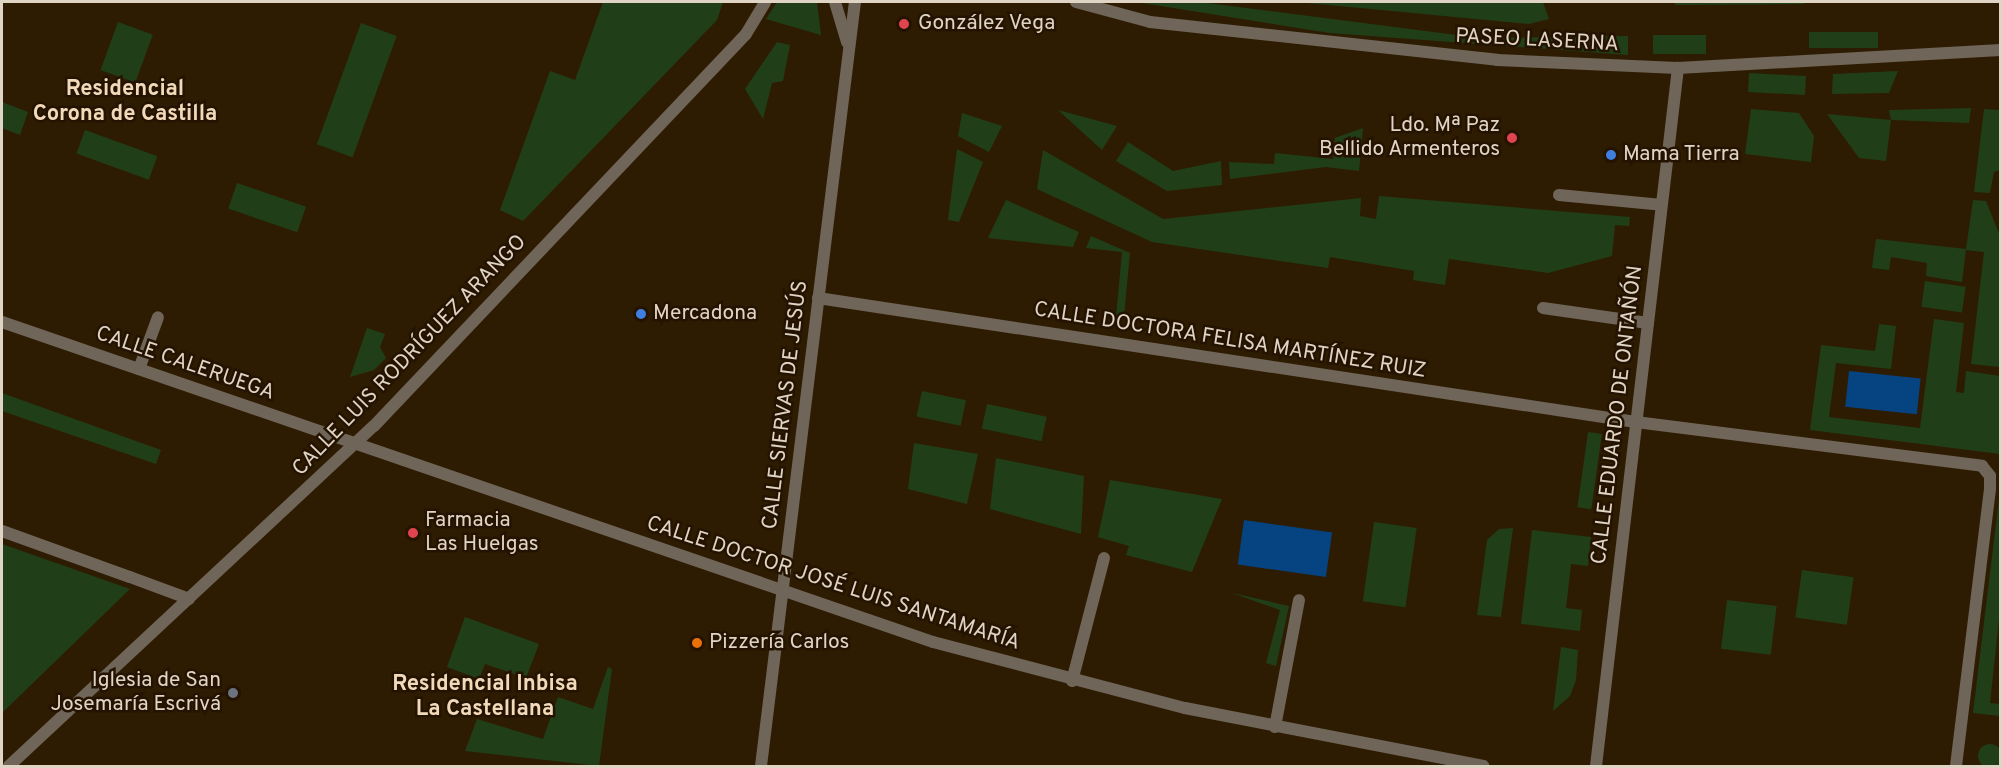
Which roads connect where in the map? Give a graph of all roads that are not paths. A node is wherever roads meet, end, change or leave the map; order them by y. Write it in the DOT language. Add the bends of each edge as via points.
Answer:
graph roads {
  1 [pos="765,2"];
  2 [pos="835,2"];
  3 [pos="855,2"];
  4 [pos="1076,2"];
  5 [pos="849,49"];
  6 [pos="2001,51"];
  7 [pos="1678,68"];
  8 [pos="1560,195"];
  9 [pos="1662,205"];
  10 [pos="819,298"];
  11 [pos="1543,308"];
  12 [pos="158,317"];
  13 [pos="2,322"];
  14 [pos="1648,323"];
  15 [pos="139,369"];
  16 [pos="1636,422"];
  17 [pos="355,443"];
  18 [pos="2,531"];
  19 [pos="1104,558"];
  20 [pos="783,590"];
  21 [pos="189,599"];
  22 [pos="1299,600"];
  23 [pos="1072,681"];
  24 [pos="1275,728"];
  25 [pos="9,766"];
  26 [pos="761,766"];
  27 [pos="1483,766"];
  28 [pos="1596,766"];
  29 [pos="1956,766"];
  1 -- 17 [label="street, CALLE LUIS RODRÍGUEZ ARANGO" via="746,34"];
  2 -- 5 [label="street, CALLE SIERVAS DE JESÚS"];
  3 -- 5 [label="street, CALLE SIERVAS DE JESÚS"];
  4 -- 7 [label="street, PASEO LASERNA" via="1150,22 1366,48"];
  5 -- 10 [label="street, CALLE SIERVAS DE JESÚS"];
  6 -- 7 [label="street, PASEO LASERNA"];
  7 -- 9 [label="street, CALLE EDUARDO DE ONTAÑÓN"];
  8 -- 9 [label="street"];
  9 -- 14 [label="street, CALLE EDUARDO DE ONTAÑÓN"];
  10 -- 16 [label="street, CALLE DOCTORA FELISA MARTÍNEZ RUIZ"];
  10 -- 20 [label="street, CALLE SIERVAS DE JESÚS"];
  11 -- 14 [label="street"];
  12 -- 15 [label="street"];
  13 -- 15 [label="street, CALLE CALERUEGA"];
  14 -- 16 [label="street, CALLE EDUARDO DE ONTAÑÓN"];
  15 -- 17 [label="street, CALLE CALERUEGA"];
  16 -- 28 [label="street, CALLE EDUARDO DE ONTAÑÓN"];
  16 -- 29 [label="street, CALLE DOCTORA FELISA MARTÍNEZ RUIZ" via="1982,466 1990,476 1990,489"];
  17 -- 20 [label="street, CALLE DOCTOR JOSÉ LUIS SANTAMARÍA"];
  17 -- 21 [label="street, CALLE LUIS RODRÍGUEZ ARANGO"];
  18 -- 21 [label="street"];
  19 -- 23 [label="street"];
  20 -- 23 [label="street, CALLE DOCTOR JOSÉ LUIS SANTAMARÍA" via="933,642"];
  20 -- 26 [label="street, CALLE SIERVAS DE JESÚS"];
  21 -- 25 [label="street, CALLE LUIS RODRÍGUEZ ARANGO"];
  22 -- 24 [label="street"];
  23 -- 24 [label="street, CALLE DOCTOR JOSÉ LUIS SANTAMARÍA"];
  24 -- 27 [label="street, CALLE DOCTOR JOSÉ LUIS SANTAMARÍA"];
}
